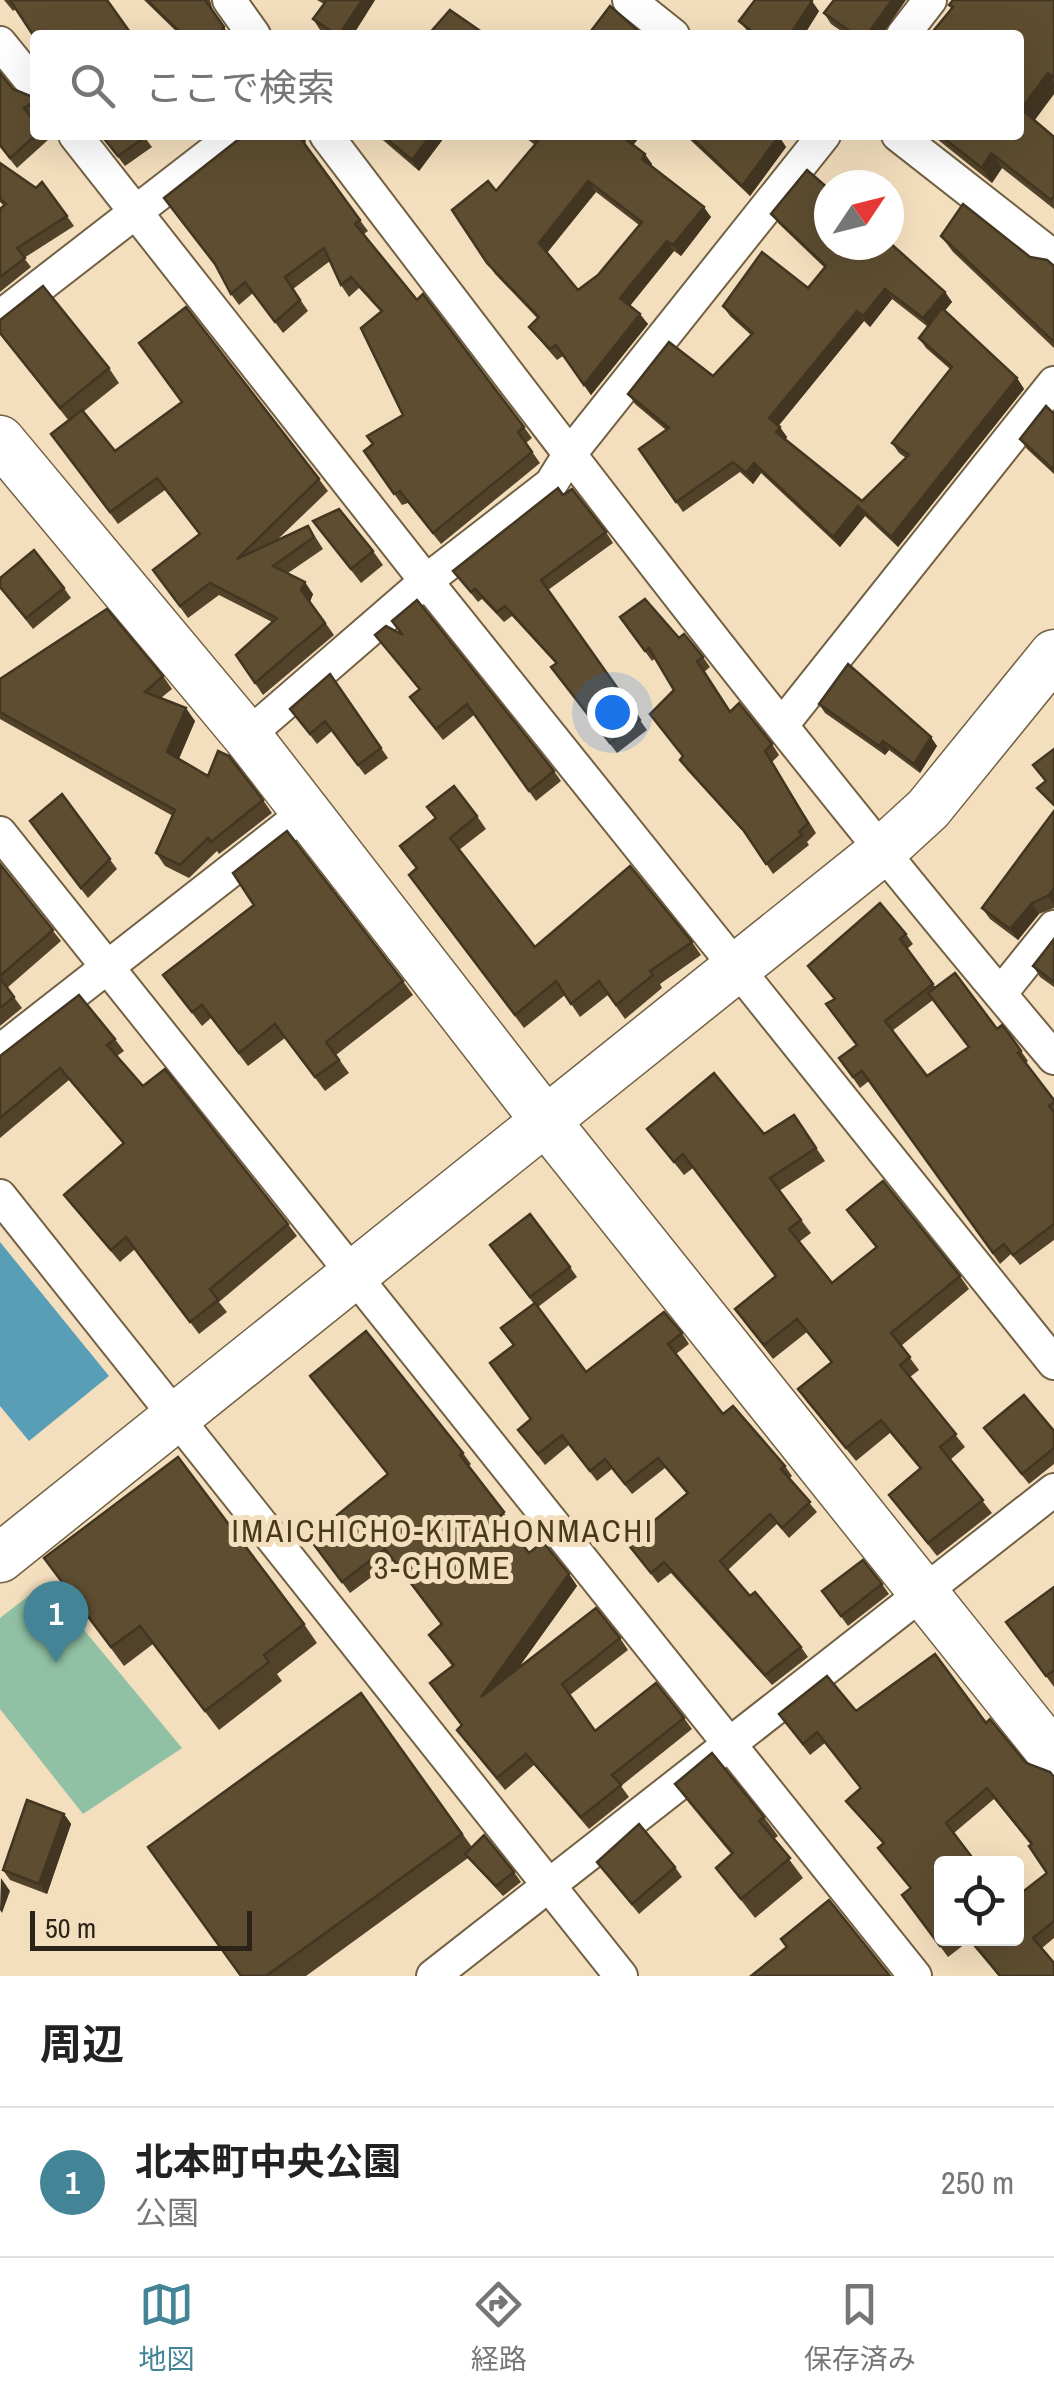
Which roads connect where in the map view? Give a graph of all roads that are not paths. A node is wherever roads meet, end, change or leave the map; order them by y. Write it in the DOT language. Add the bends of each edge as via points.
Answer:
graph roads {
  1 [pos="629,0"];
  2 [pos="930,0"];
  3 [pos="231,1"];
  4 [pos="251,30"];
  5 [pos="667,30"];
  6 [pos="907,30"];
  7 [pos="0,44"];
  8 [pos="30,80"];
  9 [pos="79,140"];
  10 [pos="229,140"];
  11 [pos="330,140"];
  12 [pos="811,140"];
  13 [pos="904,140"];
  14 [pos="138,212"];
  15 [pos="1054,257"];
  16 [pos="0,317"];
  17 [pos="1054,383"];
  18 [pos="0,440"];
  19 [pos="569,456"];
  20 [pos="426,581"];
  21 [pos="1054,654"];
  22 [pos="782,725"];
  23 [pos="247,736"];
  24 [pos="306,810"];
  25 [pos="0,833"];
  26 [pos="881,852"];
  27 [pos="1054,926"];
  28 [pos="105,966"];
  29 [pos="738,970"];
  30 [pos="1000,994"];
  31 [pos="0,1050"];
  32 [pos="1054,1058"];
  33 [pos="544,1120"];
  34 [pos="0,1196"];
  35 [pos="353,1278"];
  36 [pos="1054,1364"];
  37 [pos="174,1419"];
  38 [pos="1054,1490"];
  39 [pos="0,1558"];
  40 [pos="924,1593"];
  41 [pos="728,1743"];
  42 [pos="1054,1756"];
  43 [pos="547,1884"];
  44 [pos="432,1976"];
  45 [pos="621,1976"];
  46 [pos="915,1976"];
  1 -- 5 [label="street"];
  2 -- 6 [label="street"];
  3 -- 4 [label="street"];
  7 -- 8 [label="street"];
  9 -- 14 [label="street"];
  10 -- 14 [label="street"];
  11 -- 19 [label="street"];
  12 -- 19 [label="street"];
  13 -- 15 [label="street"];
  14 -- 16 [label="street"];
  14 -- 20 [label="street"];
  17 -- 22 [label="street"];
  18 -- 23 [label="street"];
  19 -- 20 [label="street" via="551,484"];
  19 -- 22 [label="street"];
  20 -- 23 [label="street"];
  20 -- 29 [label="street"];
  21 -- 26 [label="street" via="928,809"];
  22 -- 26 [label="street"];
  23 -- 24 [label="street"];
  24 -- 28 [label="street"];
  24 -- 33 [label="street"];
  25 -- 28 [label="street"];
  26 -- 29 [label="street"];
  26 -- 30 [label="street"];
  27 -- 30 [label="street"];
  28 -- 31 [label="street"];
  28 -- 35 [label="street"];
  29 -- 33 [label="street"];
  29 -- 36 [label="street"];
  30 -- 32 [label="street"];
  33 -- 35 [label="street"];
  33 -- 40 [label="street"];
  34 -- 37 [label="street"];
  35 -- 37 [label="street"];
  35 -- 41 [label="street"];
  37 -- 39 [label="street"];
  37 -- 43 [label="street"];
  38 -- 40 [label="street"];
  40 -- 41 [label="street"];
  40 -- 42 [label="street"];
  41 -- 43 [label="street"];
  41 -- 46 [label="street"];
  43 -- 44 [label="street"];
  43 -- 45 [label="street"];
}
